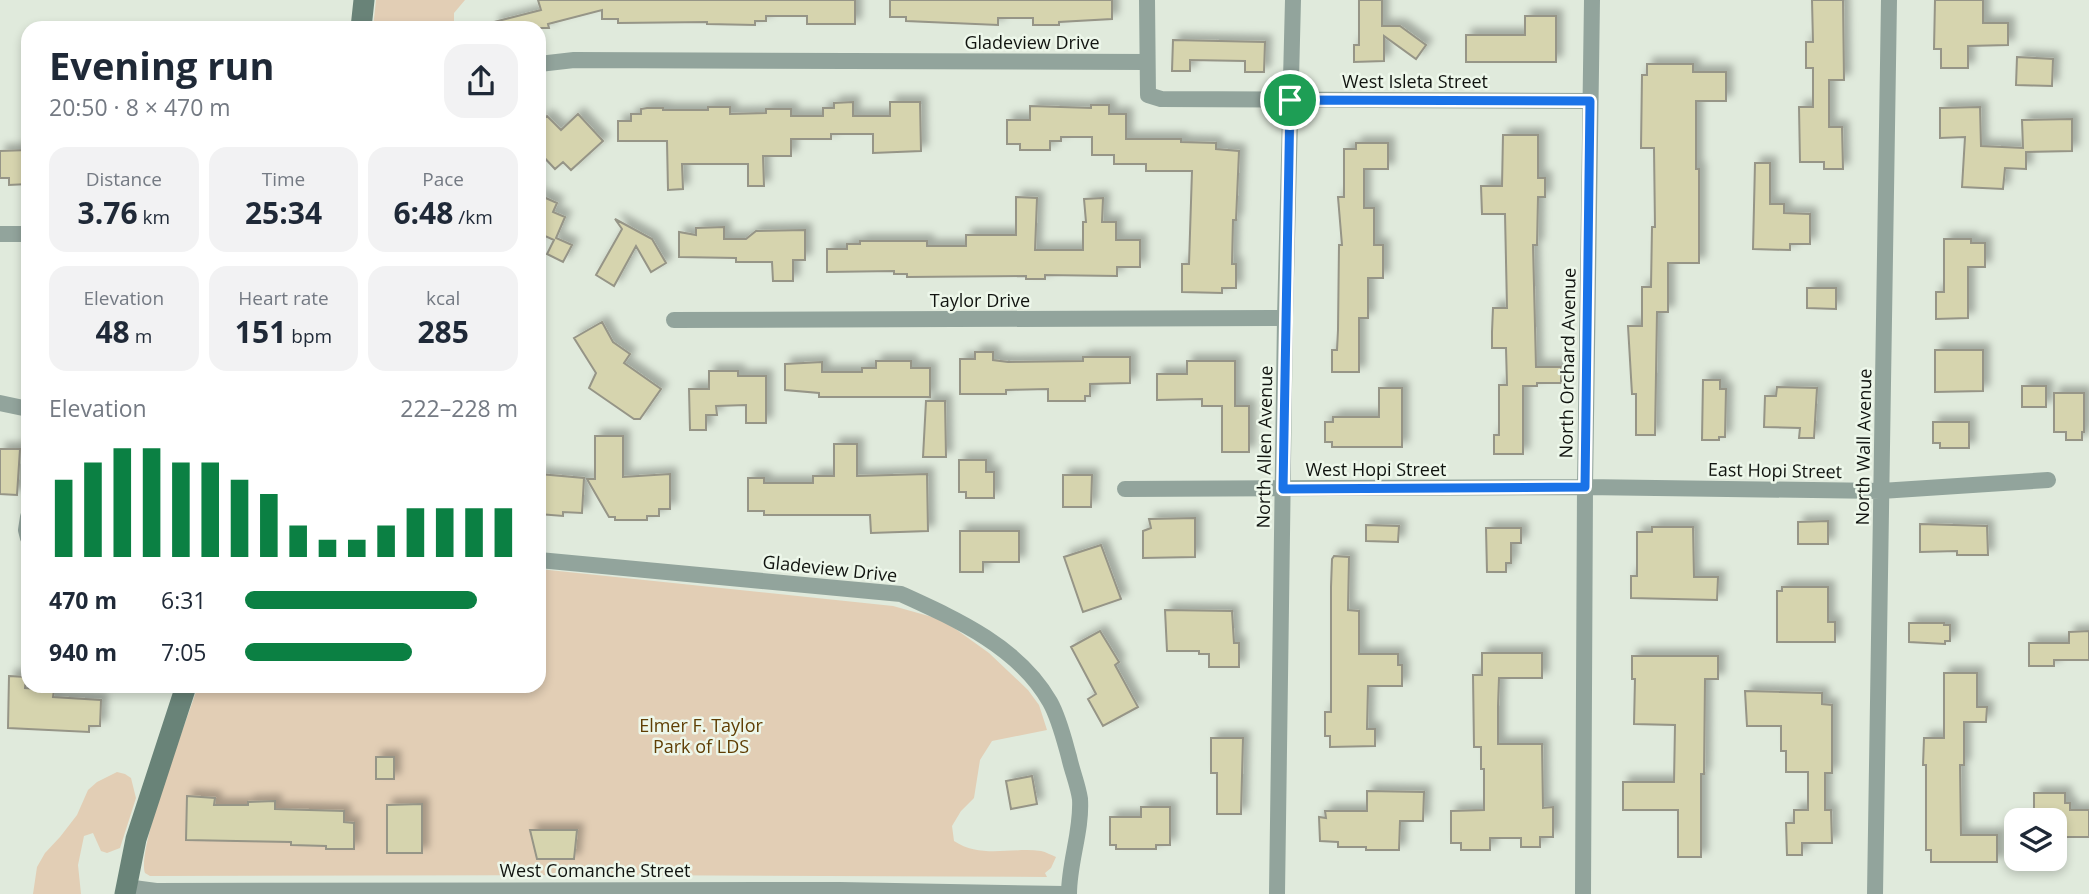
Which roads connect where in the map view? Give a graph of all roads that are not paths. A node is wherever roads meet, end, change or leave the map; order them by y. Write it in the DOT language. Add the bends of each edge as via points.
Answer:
graph roads {
  1 [pos="364,0"];
  2 [pos="1147,0"];
  3 [pos="1293,0"];
  4 [pos="1592,0"];
  5 [pos="1889,0"];
  6 [pos="362,21"];
  7 [pos="1147,62"];
  8 [pos="546,63"];
  9 [pos="1290,100"];
  10 [pos="1590,101"];
  11 [pos="0,234"];
  12 [pos="21,234"];
  13 [pos="1285,318"];
  14 [pos="674,320"];
  15 [pos="0,403"];
  16 [pos="21,408"];
  17 [pos="2048,480"];
  18 [pos="1585,487"];
  19 [pos="1125,489"];
  20 [pos="1283,489"];
  21 [pos="1881,491"];
  22 [pos="546,561"];
  23 [pos="184,693"];
  24 [pos="125,890"];
  25 [pos="536,892"];
  26 [pos="840,892"];
  27 [pos="1066,894"];
  28 [pos="1278,894"];
  29 [pos="1583,894"];
  30 [pos="1875,894"];
  1 -- 6 [label="main road"];
  2 -- 7 [label="street"];
  3 -- 9 [label="street, North Allen Avenue"];
  4 -- 10 [label="street, North Orchard Avenue"];
  5 -- 21 [label="street, North Wall Avenue"];
  7 -- 8 [label="street, Gladeview Drive"];
  7 -- 9 [label="street, West Isleta Street" via="1148,95 1161,99"];
  9 -- 10 [label="street, West Isleta Street"];
  9 -- 13 [label="street, North Allen Avenue"];
  10 -- 18 [label="street, North Orchard Avenue"];
  11 -- 12 [label="street"];
  13 -- 14 [label="street, Taylor Drive"];
  13 -- 20 [label="street, North Allen Avenue"];
  15 -- 16 [label="street"];
  17 -- 21 [label="street, East Hopi Street"];
  18 -- 20 [label="street, West Hopi Street"];
  18 -- 21 [label="street, East Hopi Street"];
  18 -- 29 [label="street, North Orchard Avenue"];
  19 -- 20 [label="street, West Hopi Street"];
  20 -- 28 [label="street, North Allen Avenue"];
  21 -- 30 [label="street, North Wall Avenue"];
  22 -- 27 [label="street, Gladeview Drive" via="901,594 955,619 1014,657 1050,701 1080,798"];
  23 -- 24 [label="main road" via="136,839"];
  24 -- 25 [label="street, West Comanche Street"];
  25 -- 26 [label="street, West Comanche Street"];
  26 -- 27 [label="street, West Comanche Street"];
}
